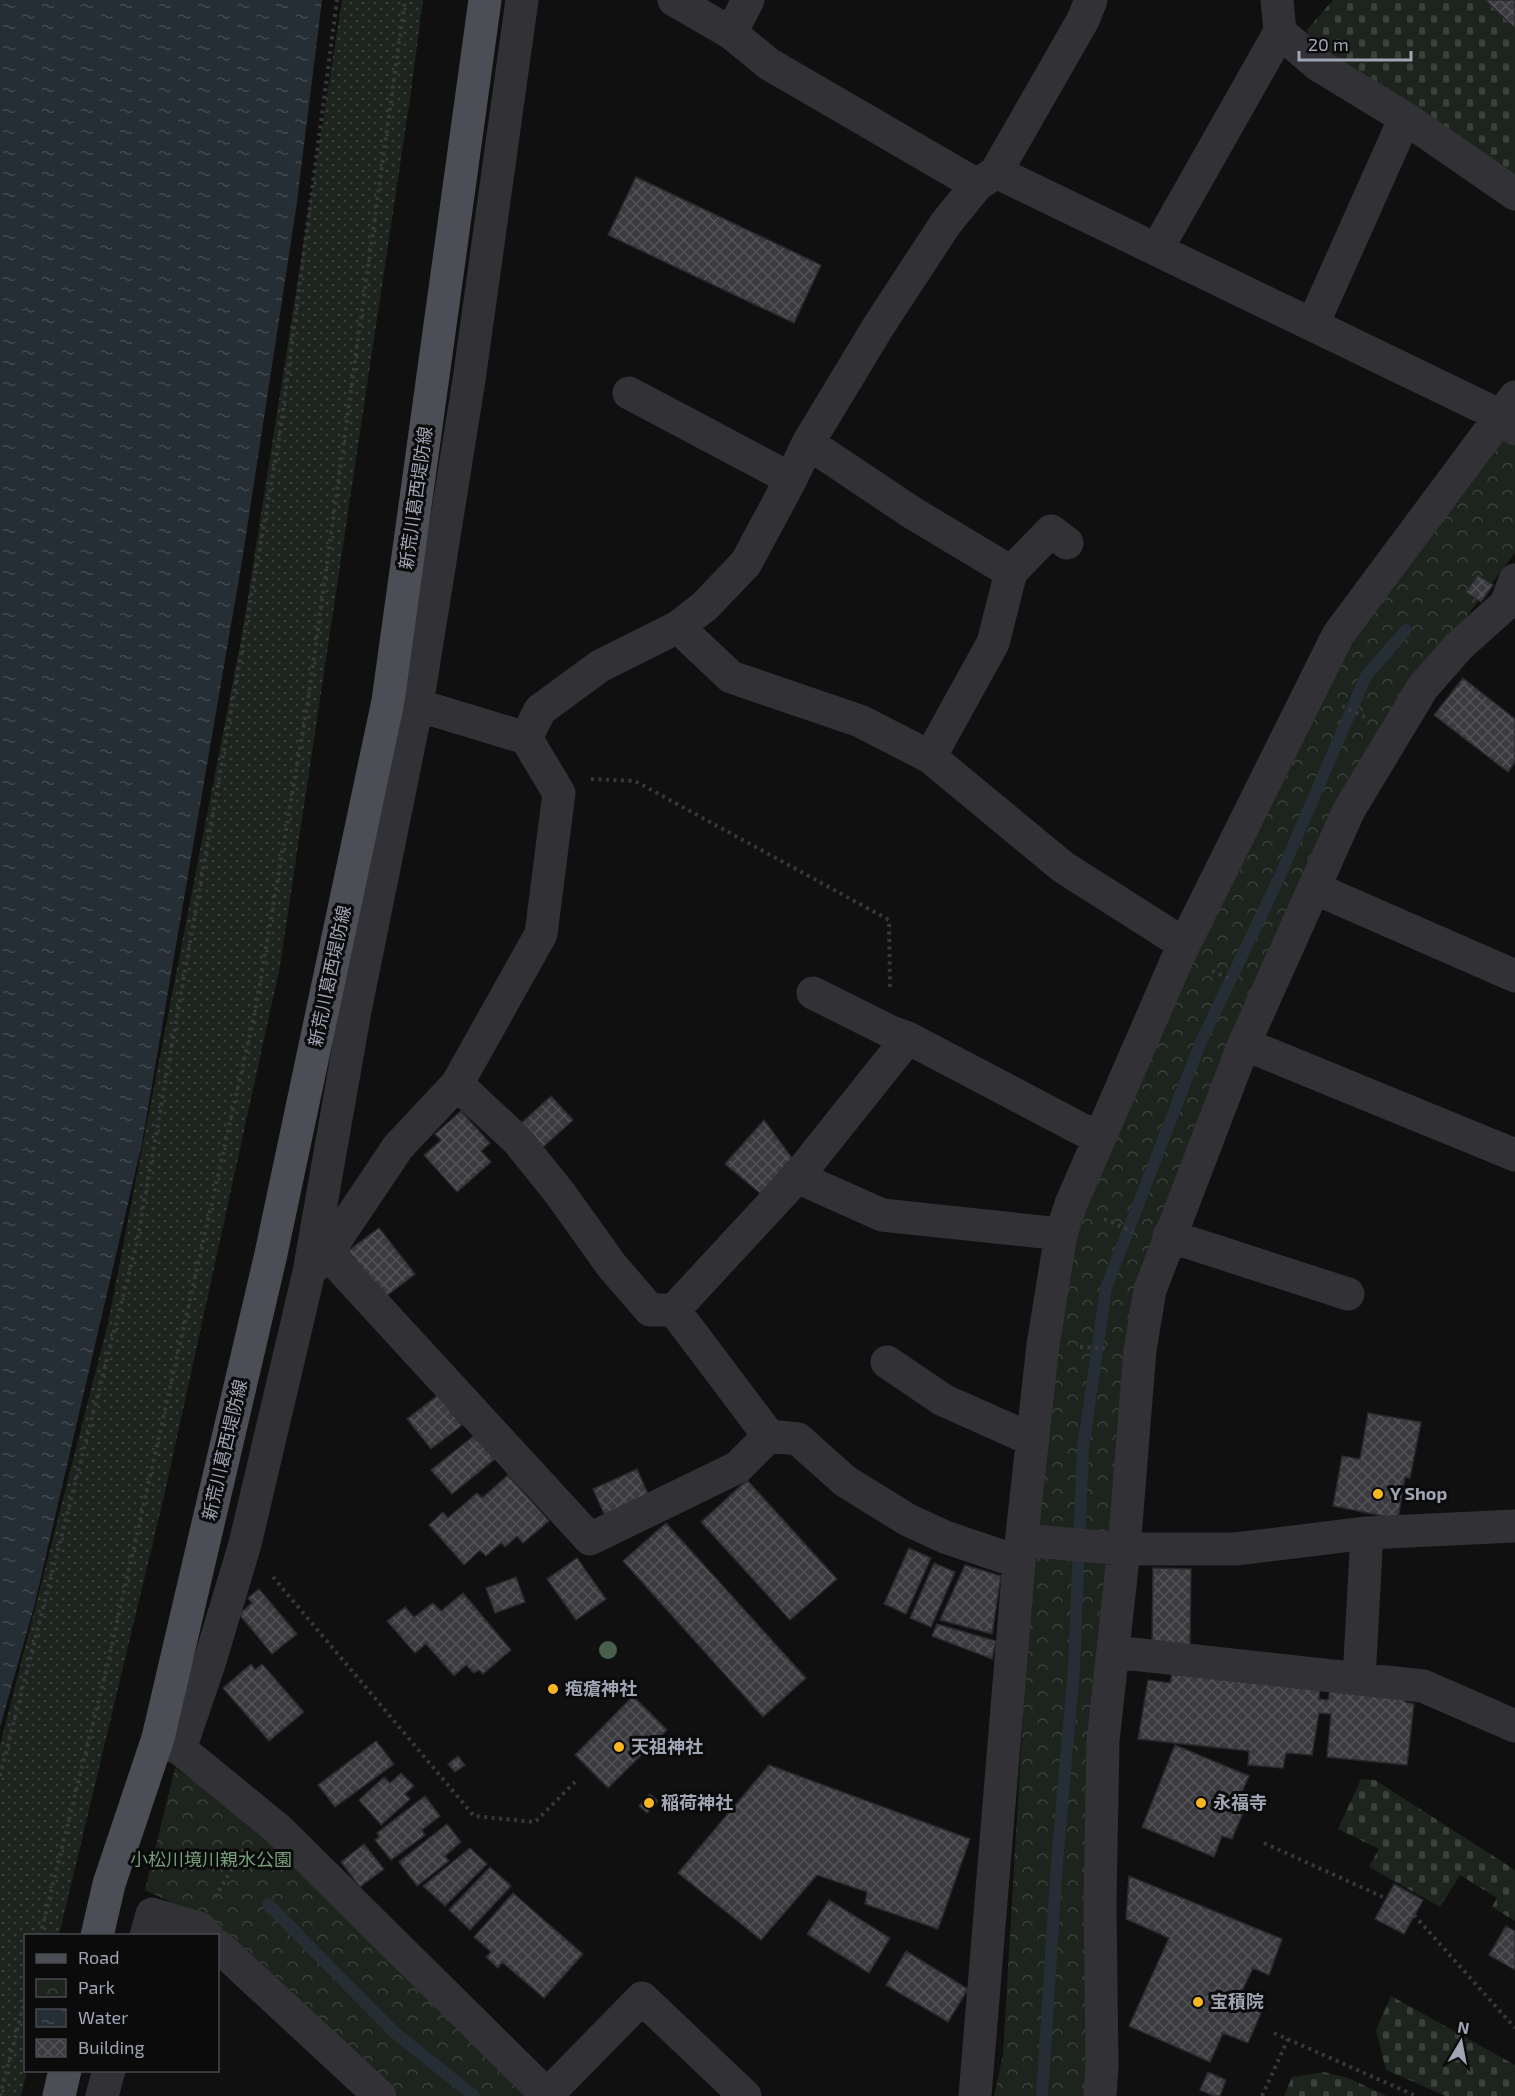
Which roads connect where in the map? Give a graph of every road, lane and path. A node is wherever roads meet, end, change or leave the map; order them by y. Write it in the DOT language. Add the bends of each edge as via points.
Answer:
graph roads {
  1 [pos="337,0"];
  2 [pos="405,0"];
  3 [pos="485,0"];
  4 [pos="522,0"];
  5 [pos="674,0"];
  6 [pos="748,0"];
  7 [pos="1091,0"];
  8 [pos="1276,0"];
  9 [pos="1280,32"];
  10 [pos="730,33"];
  11 [pos="1405,118"];
  12 [pos="987,178"];
  13 [pos="1515,194"];
  14 [pos="1156,249"];
  15 [pos="1313,324"];
  16 [pos="629,393"];
  17 [pos="1511,417"];
  18 [pos="808,443"];
  19 [pos="791,479"];
  20 [pos="1067,543"];
  21 [pos="1011,572"];
  22 [pos="1512,599"];
  23 [pos="678,627"];
  24 [pos="1311,690"];
  25 [pos="417,705"];
  26 [pos="1395,732"];
  27 [pos="526,738"];
  28 [pos="930,757"];
  29 [pos="548,777"];
  30 [pos="1314,888"];
  31 [pos="1182,950"];
  32 [pos="1515,976"];
  33 [pos="813,993"];
  34 [pos="1265,996"];
  35 [pos="900,1035"];
  36 [pos="1244,1044"];
  37 [pos="457,1084"];
  38 [pos="1098,1138"];
  39 [pos="1515,1155"];
  40 [pos="797,1176"];
  41 [pos="1066,1219"];
  42 [pos="1167,1241"];
  43 [pos="318,1263"];
  44 [pos="1348,1294"];
  45 [pos="674,1310"];
  46 [pos="1043,1345"];
  47 [pos="1140,1350"];
  48 [pos="887,1362"];
  49 [pos="769,1436"];
  50 [pos="1033,1440"];
  51 [pos="1515,1526"];
  52 [pos="1367,1533"];
  53 [pos="245,1544"];
  54 [pos="1030,1548"];
  55 [pos="1110,1548"];
  56 [pos="1114,1652"];
  57 [pos="1359,1679"];
  58 [pos="1515,1726"];
  59 [pos="169,1744"];
  60 [pos="0,1776"];
  61 [pos="575,1782"];
  62 [pos="264,1819"];
  63 [pos="1264,1843"];
  64 [pos="1385,1898"];
  65 [pos="1414,1915"];
  66 [pos="40,1934"];
  67 [pos="97,1934"];
  68 [pos="146,1934"];
  69 [pos="203,1934"];
  70 [pos="209,1934"];
  71 [pos="219,1946"];
  72 [pos="24,2003"];
  73 [pos="1515,2028"];
  74 [pos="1274,2033"];
  75 [pos="1288,2039"];
  76 [pos="65,2072"];
  77 [pos="108,2072"];
  78 [pos="548,2095"];
  79 [pos="1102,2095"];
  80 [pos="0,2096"];
  81 [pos="59,2096"];
  82 [pos="102,2096"];
  83 [pos="380,2096"];
  84 [pos="745,2096"];
  85 [pos="975,2096"];
  86 [pos="1262,2096"];
  87 [pos="1416,2096"];
  1 -- 60 [label="path" via="280,434 137,1242"];
  2 -- 66 [label="path" via="308,701 255,1012 109,1659"];
  3 -- 59 [label="main road, 新荒川葛西堤防線" via="388,701"];
  4 -- 25 [label="street" via="469,380"];
  5 -- 10 [label="street"];
  6 -- 10 [label="street"];
  7 -- 12 [label="street" via="1083,20"];
  8 -- 9 [label="street"];
  9 -- 11 [label="street" via="1318,65"];
  9 -- 14 [label="street"];
  10 -- 12 [label="street" via="769,64"];
  11 -- 13 [label="street"];
  11 -- 15 [label="street"];
  12 -- 14 [label="street"];
  12 -- 18 [label="street" via="946,223"];
  14 -- 15 [label="street"];
  15 -- 17 [label="street"];
  16 -- 19 [label="street"];
  17 -- 24 [label="street" via="1338,635"];
  18 -- 19 [label="street"];
  18 -- 21 [label="street"];
  19 -- 23 [label="street" via="746,563 705,606"];
  20 -- 21 [label="street" via="1051,531"];
  21 -- 28 [label="street" via="993,643"];
  22 -- 26 [label="street" via="1459,646 1423,687"];
  23 -- 27 [label="street" via="600,666 540,710"];
  23 -- 28 [label="street" via="731,677 860,721"];
  24 -- 26 [label="path"];
  24 -- 31 [label="street"];
  25 -- 27 [label="street"];
  25 -- 43 [label="street" via="355,1011"];
  26 -- 30 [label="street" via="1348,810"];
  27 -- 29 [label="street"];
  28 -- 31 [label="street" via="1063,867"];
  29 -- 35 [label="path" via="635,781 889,920"];
  29 -- 37 [label="street" via="559,793 541,934"];
  30 -- 32 [label="street"];
  30 -- 34 [label="street"];
  31 -- 34 [label="path"];
  31 -- 38 [label="street"];
  33 -- 35 [label="street"];
  34 -- 36 [label="street"];
  35 -- 38 [label="street"];
  35 -- 40 [label="street"];
  36 -- 39 [label="street"];
  36 -- 42 [label="street"];
  37 -- 43 [label="street" via="398,1148"];
  37 -- 45 [label="street" via="517,1140 650,1310"];
  38 -- 41 [label="street"];
  40 -- 41 [label="street" via="882,1215"];
  40 -- 45 [label="street"];
  41 -- 42 [label="path"];
  41 -- 46 [label="street"];
  42 -- 44 [label="street"];
  42 -- 47 [label="street" via="1150,1290"];
  43 -- 49 [label="street" via="590,1539 738,1467"];
  43 -- 53 [label="street"];
  45 -- 49 [label="street"];
  46 -- 47 [label="path"];
  46 -- 50 [label="street"];
  47 -- 55 [label="street"];
  48 -- 50 [label="street" via="943,1400"];
  49 -- 54 [label="street" via="798,1439 845,1481 908,1520 945,1537"];
  50 -- 54 [label="street"];
  51 -- 52 [label="street"];
  52 -- 55 [label="street" via="1235,1549"];
  52 -- 57 [label="street"];
  53 -- 59 [label="street" via="209,1664"];
  53 -- 61 [label="path" via="474,1816 535,1822"];
  54 -- 55 [label="street"];
  54 -- 85 [label="street"];
  55 -- 56 [label="street"];
  56 -- 57 [label="street"];
  56 -- 79 [label="street" via="1103,1741"];
  57 -- 58 [label="street" via="1423,1686"];
  59 -- 62 [label="street"];
  59 -- 67 [label="main road, 新荒川葛西堤防線" via="109,1884"];
  62 -- 70 [label="path" via="229,1871"];
  62 -- 78 [label="street"];
  63 -- 64 [label="path"];
  65 -- 73 [label="path"];
  68 -- 69 [label="street" via="152,1914"];
  71 -- 83 [label="street"];
  72 -- 80 [label="path"];
  74 -- 75 [label="path"];
  75 -- 86 [label="path"];
  75 -- 87 [label="path"];
  76 -- 81 [label="main road"];
  77 -- 82 [label="street"];
  78 -- 84 [label="street" via="642,1998"];
}
